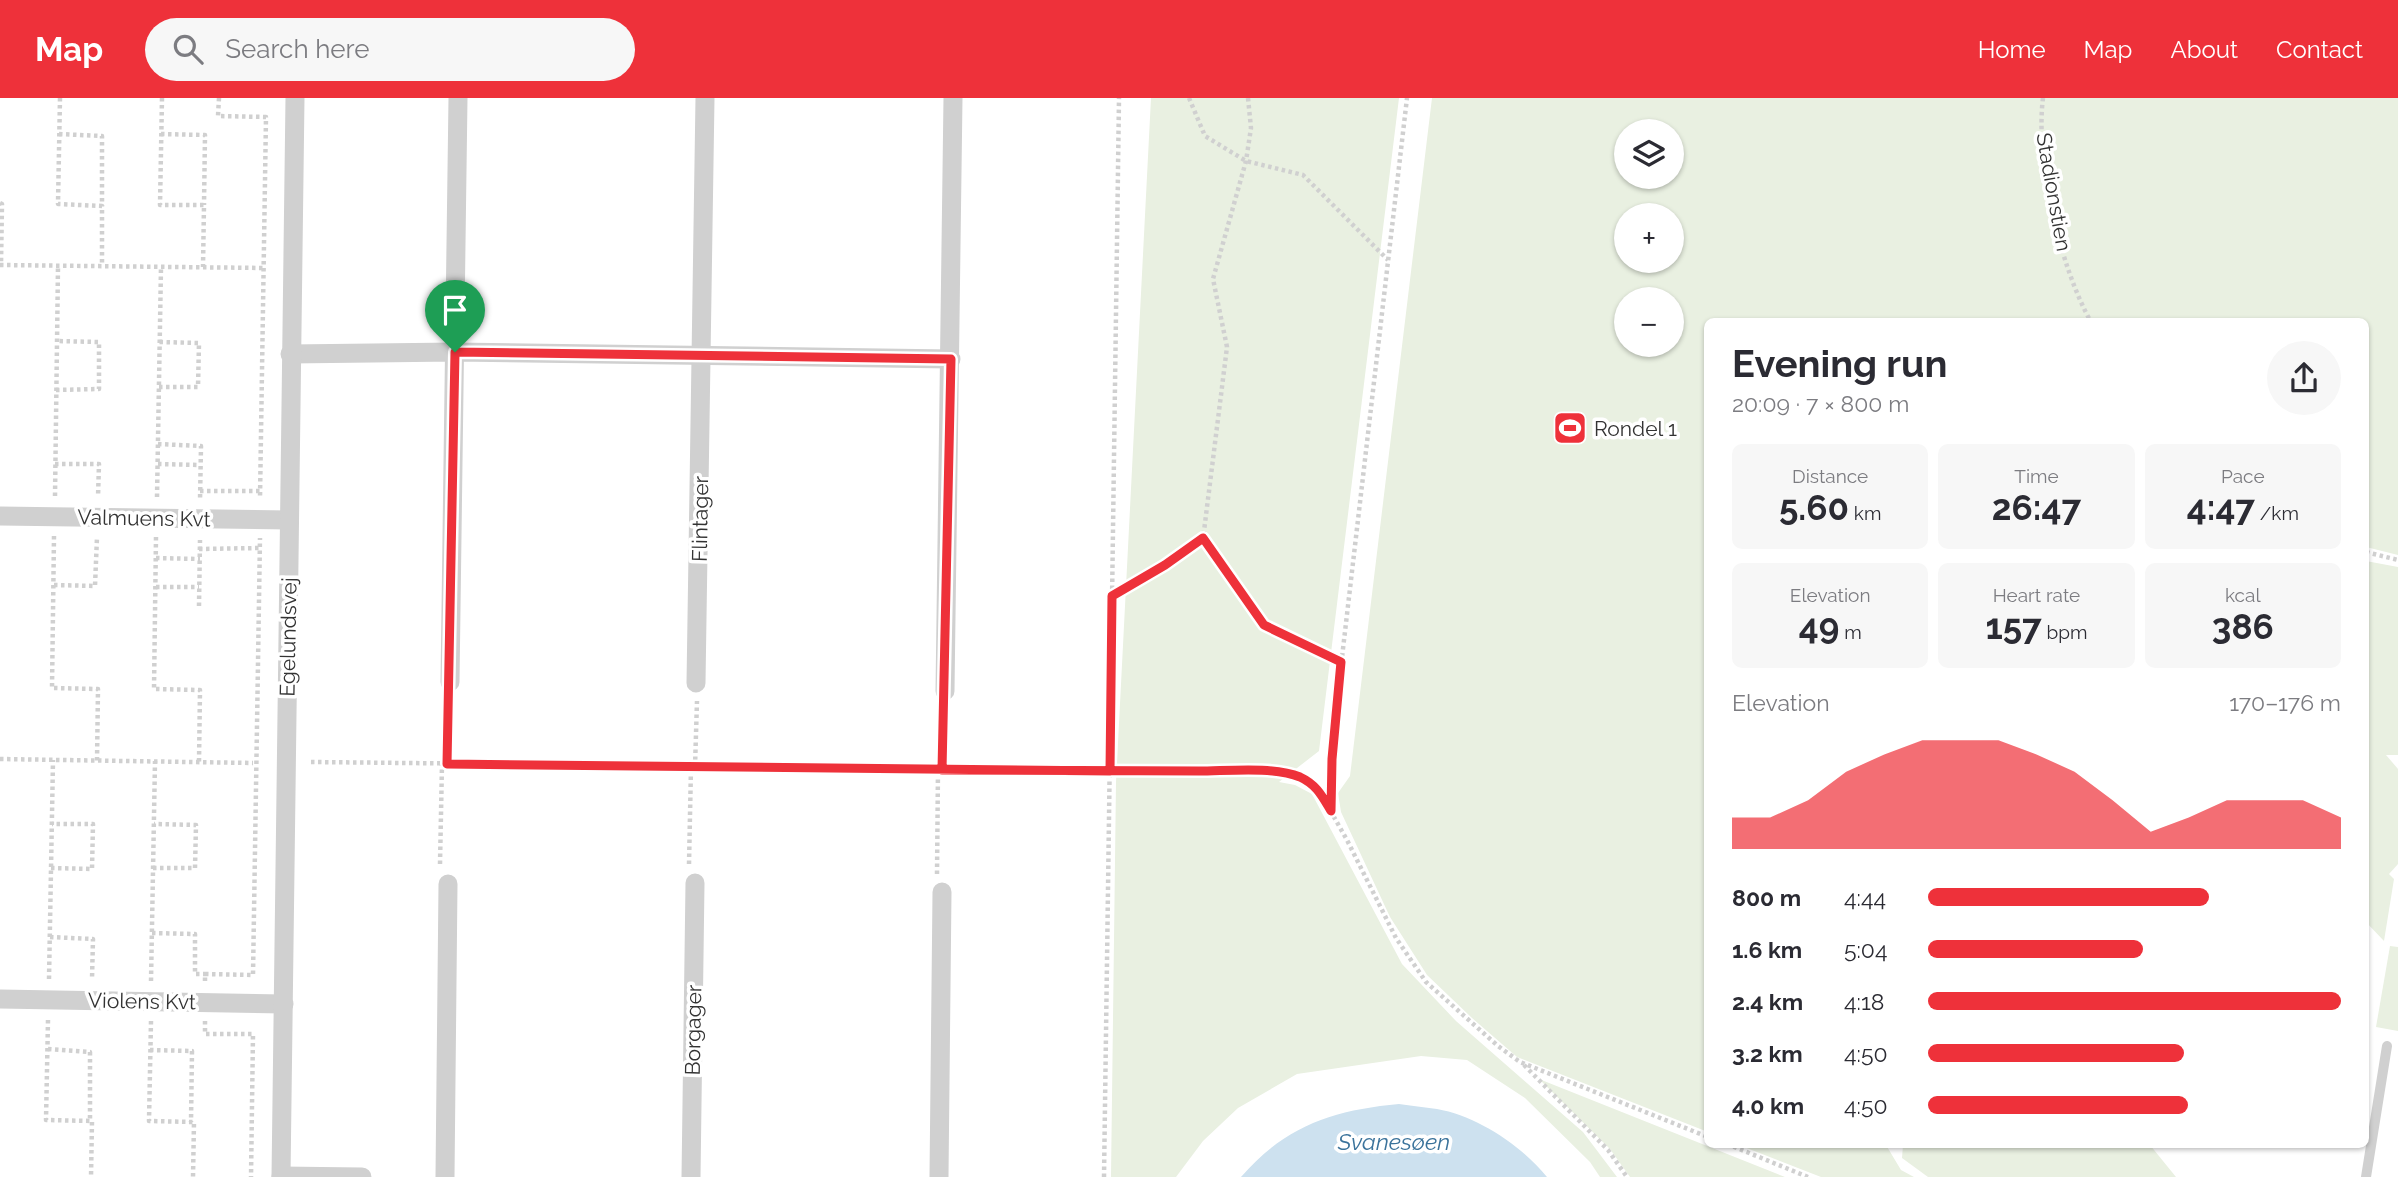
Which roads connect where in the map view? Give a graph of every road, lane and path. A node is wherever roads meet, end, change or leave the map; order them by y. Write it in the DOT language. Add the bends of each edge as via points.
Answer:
graph roads {
  1 [pos="60,98"];
  2 [pos="162,98"];
  3 [pos="219,98"];
  4 [pos="295,98"];
  5 [pos="458,98"];
  6 [pos="705,98"];
  7 [pos="953,98"];
  8 [pos="1119,98"];
  9 [pos="1189,98"];
  10 [pos="1248,98"];
  11 [pos="1407,98"];
  12 [pos="2043,98"];
  13 [pos="59,134"];
  14 [pos="161,134"];
  15 [pos="1246,161"];
  16 [pos="0,203"];
  17 [pos="204,205"];
  18 [pos="102,206"];
  19 [pos="1388,260"];
  20 [pos="1,265"];
  21 [pos="102,266"];
  22 [pos="202,267"];
  23 [pos="264,268"];
  24 [pos="2089,318"];
  25 [pos="57,341"];
  26 [pos="159,342"];
  27 [pos="455,352"];
  28 [pos="290,354"];
  29 [pos="703,355"];
  30 [pos="951,359"];
  31 [pos="159,387"];
  32 [pos="56,390"];
  33 [pos="158,444"];
  34 [pos="55,464"];
  35 [pos="158,464"];
  36 [pos="200,465"];
  37 [pos="200,491"];
  38 [pos="260,491"];
  39 [pos="0,516"];
  40 [pos="98,517"];
  41 [pos="200,519"];
  42 [pos="260,520"];
  43 [pos="289,520"];
  44 [pos="1203,538"];
  45 [pos="260,548"];
  46 [pos="199,549"];
  47 [pos="2369,553"];
  48 [pos="156,558"];
  49 [pos="200,559"];
  50 [pos="2398,560"];
  51 [pos="54,585"];
  52 [pos="156,587"];
  53 [pos="199,587"];
  54 [pos="1112,596"];
  55 [pos="199,607"];
  56 [pos="1341,662"];
  57 [pos="450,682"];
  58 [pos="696,683"];
  59 [pos="945,691"];
  60 [pos="0,759"];
  61 [pos="311,762"];
  62 [pos="253,763"];
  63 [pos="444,764"];
  64 [pos="693,767"];
  65 [pos="940,770"];
  66 [pos="1110,771"];
  67 [pos="1331,811"];
  68 [pos="52,824"];
  69 [pos="154,824"];
  70 [pos="51,868"];
  71 [pos="153,868"];
  72 [pos="695,883"];
  73 [pos="448,884"];
  74 [pos="942,892"];
  75 [pos="152,933"];
  76 [pos="50,937"];
  77 [pos="205,974"];
  78 [pos="0,999"];
  79 [pos="91,1000"];
  80 [pos="205,1003"];
  81 [pos="284,1004"];
  82 [pos="2387,1046"];
  83 [pos="48,1049"];
  84 [pos="150,1050"];
  85 [pos="1520,1062"];
  86 [pos="90,1121"];
  87 [pos="191,1122"];
  88 [pos="1704,1135"];
  89 [pos="1737,1148"];
  90 [pos="251,1177"];
  91 [pos="281,1177"];
  92 [pos="362,1177"];
  93 [pos="445,1177"];
  94 [pos="691,1177"];
  95 [pos="939,1177"];
  96 [pos="1104,1177"];
  97 [pos="1627,1177"];
  98 [pos="1808,1177"];
  99 [pos="2366,1177"];
  1 -- 13 [label="path"];
  2 -- 14 [label="path"];
  3 -- 23 [label="path" via="218,116 266,117"];
  4 -- 28 [label="street, Egelundsvej"];
  5 -- 27 [label="street"];
  6 -- 29 [label="street, Flintager"];
  7 -- 30 [label="street"];
  8 -- 54 [label="path"];
  9 -- 15 [label="path" via="1205,136"];
  10 -- 15 [label="path" via="1251,128"];
  11 -- 19 [label="path"];
  12 -- 24 [label="path, Stadionstien" via="2046,175 2060,248"];
  13 -- 18 [label="path" via="102,136"];
  13 -- 18 [label="path" via="58,204"];
  14 -- 17 [label="path" via="205,135"];
  14 -- 17 [label="path" via="160,205"];
  15 -- 19 [label="path" via="1303,175"];
  15 -- 44 [label="path" via="1213,278 1227,346"];
  16 -- 20 [label="path"];
  17 -- 22 [label="path"];
  18 -- 21 [label="path"];
  19 -- 56 [label="path"];
  20 -- 21 [label="path"];
  21 -- 22 [label="path"];
  22 -- 23 [label="path"];
  23 -- 38 [label="path"];
  25 -- 32 [label="path" via="99,342 99,389"];
  26 -- 31 [label="path" via="199,343 198,387"];
  27 -- 28 [label="street"];
  27 -- 29 [label="street"];
  27 -- 57 [label="street"];
  28 -- 43 [label="street, Egelundsvej"];
  29 -- 30 [label="street"];
  29 -- 58 [label="street, Flintager"];
  30 -- 59 [label="street"];
  33 -- 36 [label="path" via="201,446"];
  34 -- 40 [label="path" via="99,464"];
  35 -- 36 [label="path"];
  36 -- 37 [label="path"];
  37 -- 38 [label="path"];
  37 -- 41 [label="path"];
  38 -- 42 [label="path"];
  39 -- 40 [label="street, Valmuens Kvt"];
  40 -- 41 [label="street, Valmuens Kvt"];
  40 -- 51 [label="path" via="95,586"];
  41 -- 42 [label="street, Valmuens Kvt"];
  41 -- 46 [label="path"];
  42 -- 43 [label="street, Valmuens Kvt"];
  42 -- 45 [label="path"];
  43 -- 81 [label="street, Egelundsvej"];
  44 -- 54 [label="path"];
  44 -- 56 [label="path" via="1264,625"];
  45 -- 46 [label="path"];
  45 -- 77 [label="path" via="253,975"];
  46 -- 49 [label="path"];
  47 -- 50 [label="path"];
  48 -- 49 [label="path"];
  49 -- 53 [label="path"];
  52 -- 53 [label="path"];
  53 -- 55 [label="path"];
  54 -- 66 [label="path"];
  56 -- 67 [label="path"];
  57 -- 63 [label="path"];
  58 -- 64 [label="path"];
  59 -- 65 [label="path"];
  60 -- 62 [label="path"];
  61 -- 63 [label="path"];
  63 -- 64 [label="path"];
  63 -- 73 [label="path" via="440,865"];
  64 -- 65 [label="path"];
  64 -- 72 [label="path" via="689,869"];
  65 -- 66 [label="path"];
  65 -- 74 [label="path" via="936,872"];
  66 -- 67 [label="path" via="1298,776 1317,787"];
  66 -- 96 [label="path"];
  67 -- 85 [label="path" via="1396,938 1426,982"];
  68 -- 70 [label="path" via="93,824 92,869"];
  69 -- 71 [label="path" via="196,825 195,868"];
  72 -- 94 [label="street, Borgager"];
  73 -- 93 [label="street"];
  74 -- 95 [label="street"];
  75 -- 77 [label="path" via="195,934 195,974"];
  76 -- 79 [label="path" via="93,939"];
  77 -- 80 [label="path"];
  78 -- 79 [label="street, Violens Kvt"];
  79 -- 80 [label="street, Violens Kvt"];
  80 -- 81 [label="street, Violens Kvt"];
  80 -- 90 [label="path" via="205,1034 253,1034"];
  81 -- 91 [label="street, Egelundsvej"];
  82 -- 99 [label="lane"];
  83 -- 86 [label="path" via="90,1052"];
  84 -- 87 [label="path" via="192,1051"];
  85 -- 88 [label="path"];
  85 -- 97 [label="path" via="1608,1150"];
  89 -- 98 [label="path"];
  91 -- 92 [label="street"];
}
